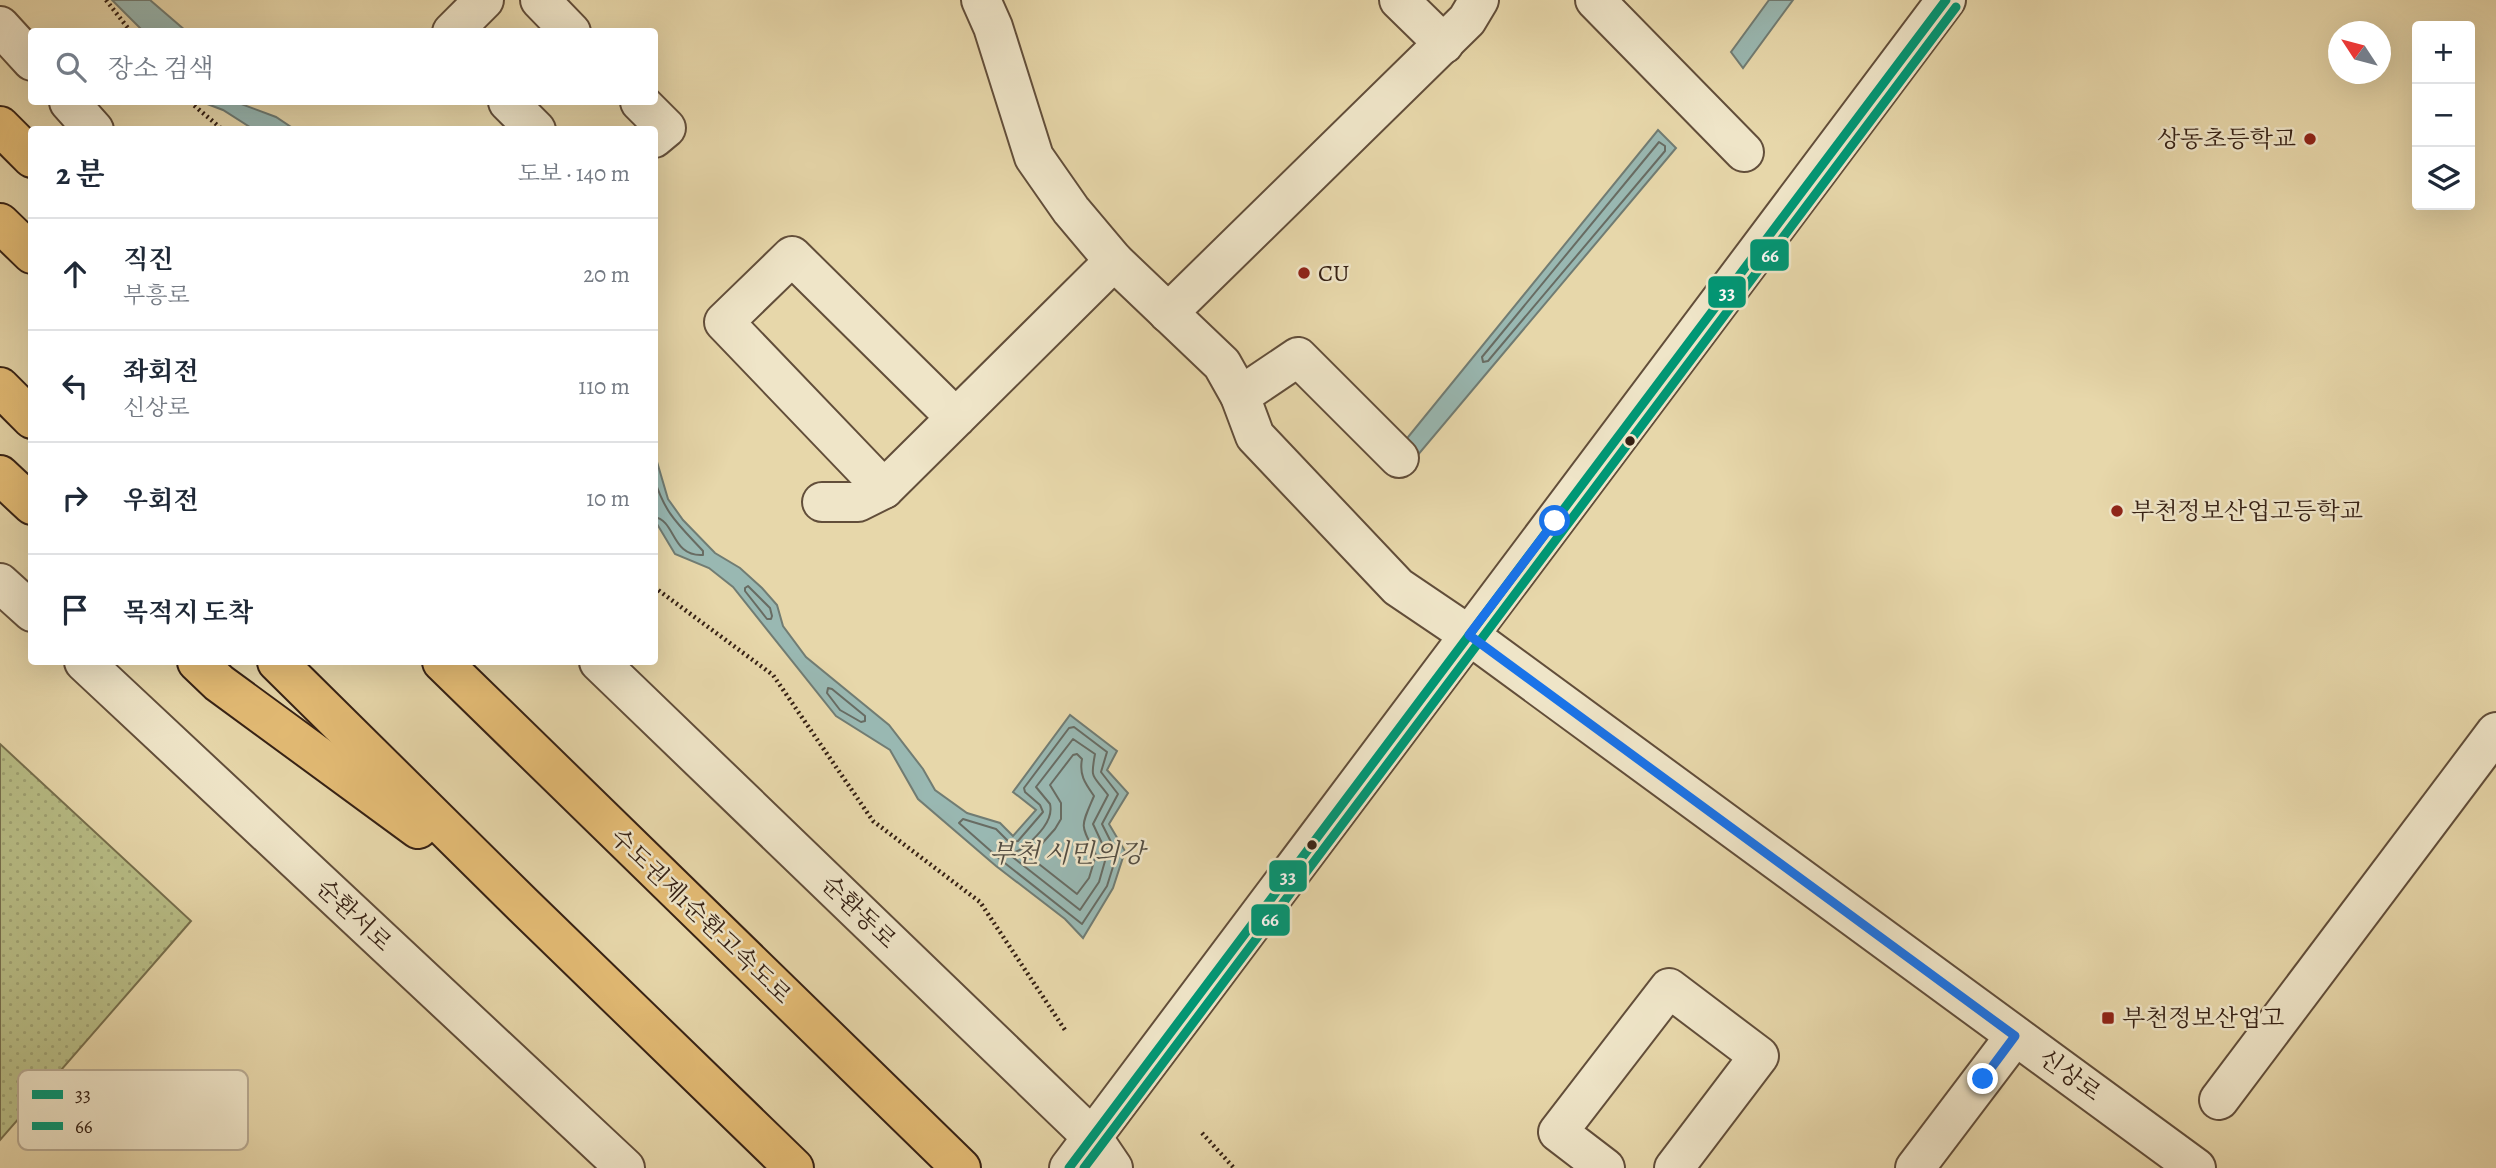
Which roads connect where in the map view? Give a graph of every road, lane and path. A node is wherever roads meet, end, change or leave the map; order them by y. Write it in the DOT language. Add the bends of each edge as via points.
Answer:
graph roads {
  1 [pos="106,0"];
  2 [pos="484,0"];
  3 [pos="540,0"];
  4 [pos="981,0"];
  5 [pos="1399,0"];
  6 [pos="1479,0"];
  7 [pos="1595,0"];
  8 [pos="1947,0"];
  9 [pos="0,26"];
  10 [pos="128,28"];
  11 [pos="456,28"];
  12 [pos="567,28"];
  13 [pos="1444,44"];
  14 [pos="28,57"];
  15 [pos="72,105"];
  16 [pos="194,105"];
  17 [pos="511,105"];
  18 [pos="643,105"];
  19 [pos="0,126"];
  20 [pos="90,126"];
  21 [pos="218,126"];
  22 [pos="532,126"];
  23 [pos="658,135"];
  24 [pos="1744,152"];
  25 [pos="28,154"];
  26 [pos="0,223"];
  27 [pos="28,250"];
  28 [pos="1114,261"];
  29 [pos="1168,313"];
  30 [pos="0,387"];
  31 [pos="1240,396"];
  32 [pos="28,415"];
  33 [pos="956,418"];
  34 [pos="1399,458"];
  35 [pos="0,475"];
  36 [pos="884,489"];
  37 [pos="28,501"];
  38 [pos="822,502"];
  39 [pos="0,583"];
  40 [pos="658,590"];
  41 [pos="28,608"];
  42 [pos="1469,635"];
  43 [pos="87,665"];
  44 [pos="200,665"];
  45 [pos="279,665"];
  46 [pos="445,665"];
  47 [pos="481,665"];
  48 [pos="602,665"];
  49 [pos="2496,732"];
  50 [pos="593,811"];
  51 [pos="523,905"];
  52 [pos="1065,1030"];
  53 [pos="2015,1036"];
  54 [pos="2219,1101"];
  55 [pos="1202,1133"];
  56 [pos="1103,1153"];
  57 [pos="625,1168"];
  58 [pos="794,1168"];
  59 [pos="961,1168"];
  60 [pos="1069,1168"];
  61 [pos="1234,1168"];
  62 [pos="1605,1168"];
  63 [pos="1674,1168"];
  64 [pos="1915,1168"];
  65 [pos="2196,1168"];
  1 -- 10 [label="path"];
  2 -- 11 [label="street"];
  3 -- 12 [label="street"];
  4 -- 28 [label="street, 신상로" via="1034,157 1070,211"];
  5 -- 13 [label="street"];
  6 -- 13 [label="street"];
  7 -- 24 [label="street"];
  8 -- 42 [label="street"];
  9 -- 14 [label="street"];
  13 -- 29 [label="street"];
  15 -- 20 [label="street"];
  16 -- 21 [label="path"];
  17 -- 22 [label="street"];
  18 -- 23 [label="street" via="666,128"];
  19 -- 25 [label="highway"];
  26 -- 27 [label="highway"];
  28 -- 29 [label="street, 신상로"];
  28 -- 33 [label="street"];
  29 -- 31 [label="street, 신상로" via="1222,364"];
  30 -- 32 [label="highway"];
  31 -- 34 [label="street" via="1298,358"];
  31 -- 42 [label="street, 신상로" via="1255,436 1398,587"];
  33 -- 36 [label="street"];
  33 -- 36 [label="street" via="792,256 724,322"];
  35 -- 37 [label="highway"];
  36 -- 38 [label="street" via="858,502"];
  39 -- 41 [label="street"];
  40 -- 52 [label="path" via="773,675 873,821 980,902"];
  42 -- 53 [label="street, 신상로"];
  42 -- 56 [label="street"];
  43 -- 57 [label="street, 순환서로"];
  44 -- 51 [label="highway"];
  45 -- 51 [label="highway"];
  46 -- 50 [label="highway, 수도권제1순환고속도로"];
  47 -- 50 [label="highway"];
  48 -- 56 [label="street, 순환동로"];
  49 -- 54 [label="street"];
  50 -- 59 [label="highway, 수도권제1순환고속도로"];
  51 -- 58 [label="highway"];
  53 -- 64 [label="street"];
  53 -- 65 [label="street, 신상로"];
  55 -- 61 [label="path"];
  56 -- 60 [label="street"];
  62 -- 63 [label="street" via="1558,1132 1669,988 1759,1056"];
}
